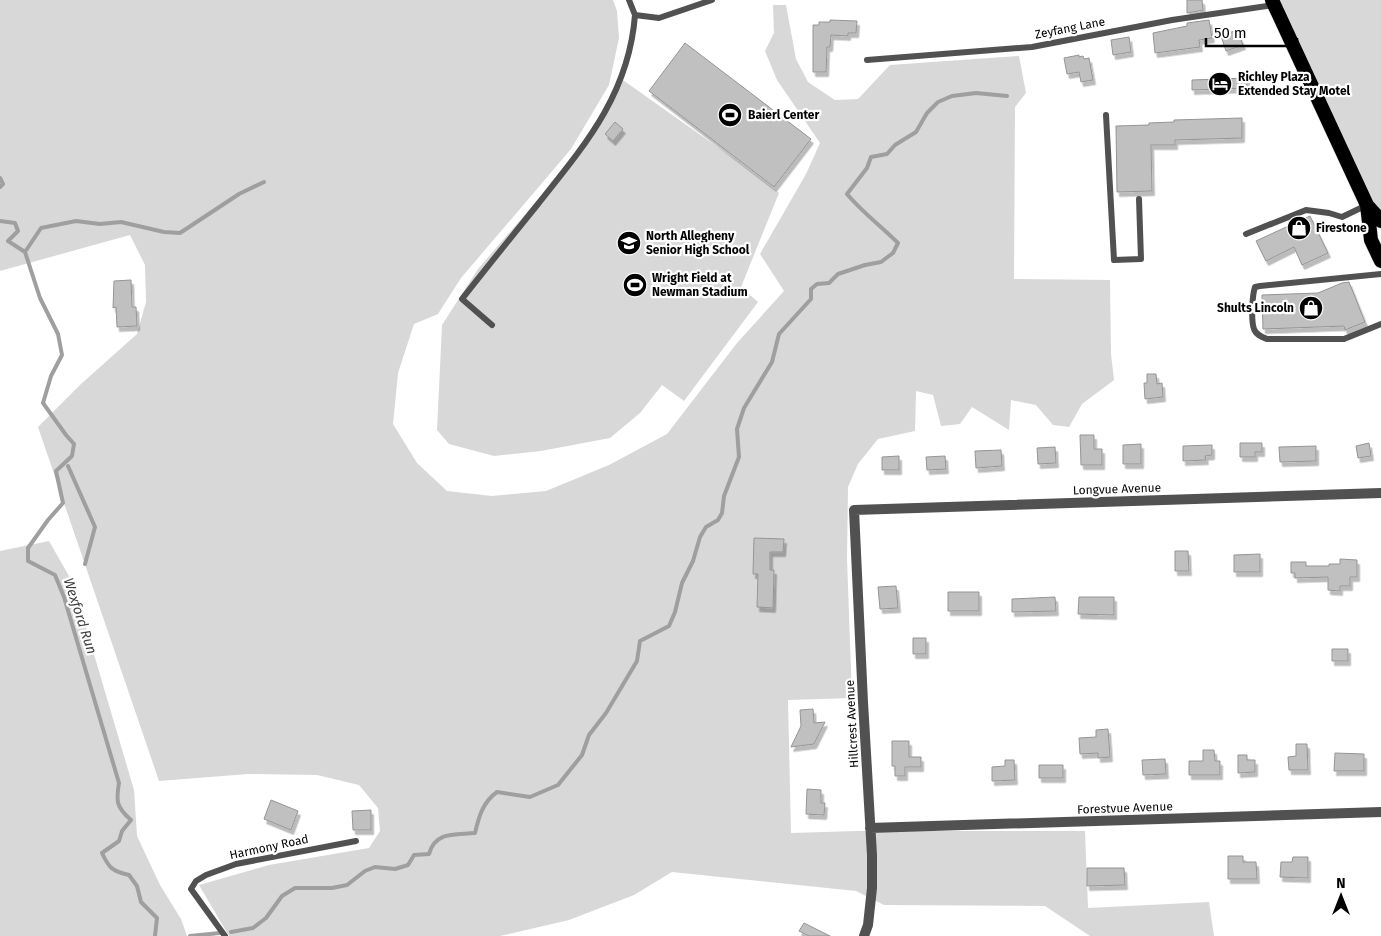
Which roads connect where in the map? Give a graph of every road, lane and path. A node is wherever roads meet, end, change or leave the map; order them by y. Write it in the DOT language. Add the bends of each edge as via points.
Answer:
graph roads {
  1 [pos="629,0"];
  2 [pos="712,0"];
  3 [pos="1273,3"];
  4 [pos="635,15"];
  5 [pos="868,60"];
  6 [pos="1106,115"];
  7 [pos="1138,199"];
  8 [pos="1367,205"];
  9 [pos="1381,221"];
  10 [pos="1246,234"];
  11 [pos="1381,261"];
  12 [pos="1381,274"];
  13 [pos="492,324"];
  14 [pos="1381,324"];
  15 [pos="1381,493"];
  16 [pos="854,510"];
  17 [pos="1381,812"];
  18 [pos="870,828"];
  19 [pos="356,841"];
  20 [pos="225,936"];
  21 [pos="864,936"];
  1 -- 4 [label="lane"];
  2 -- 4 [label="lane" via="658,18"];
  3 -- 5 [label="lane, Zeyfang Lane" via="1032,47"];
  3 -- 8 [label="highway"];
  4 -- 13 [label="lane" via="633,38 607,111 584,146 462,298"];
  6 -- 7 [label="lane" via="1114,260 1142,259"];
  8 -- 9 [label="highway"];
  8 -- 10 [label="lane" via="1342,217 1306,210"];
  8 -- 11 [label="highway" via="1371,240"];
  12 -- 14 [label="lane" via="1260,286 1255,288 1253,311 1254,330 1267,339 1344,339"];
  15 -- 16 [label="street, Longvue Avenue"];
  16 -- 18 [label="street, Hillcrest Avenue"];
  17 -- 18 [label="street, Forestvue Avenue"];
  18 -- 21 [label="street, Hillcrest Avenue" via="872,888"];
  19 -- 20 [label="lane, Harmony Road" via="236,864 196,881 191,889"];
}
